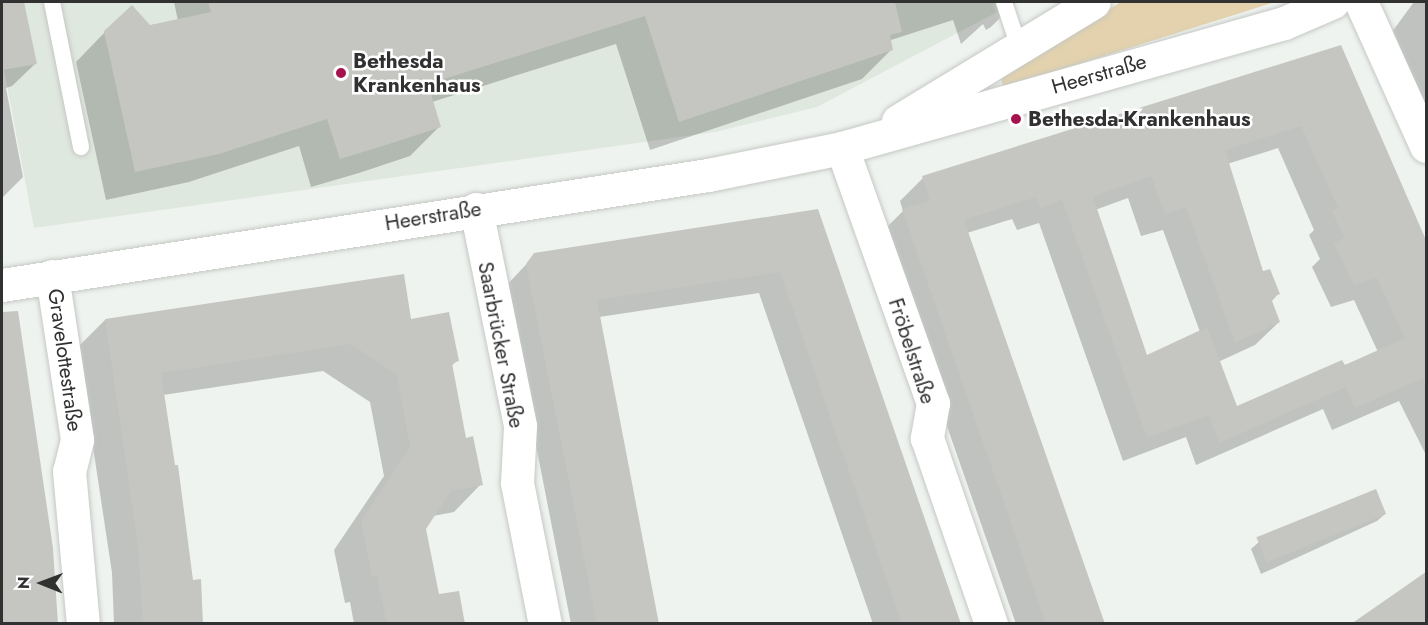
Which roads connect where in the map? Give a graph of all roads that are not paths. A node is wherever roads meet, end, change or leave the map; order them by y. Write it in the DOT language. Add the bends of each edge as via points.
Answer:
graph roads {
  1 [pos="52,2"];
  2 [pos="1004,2"];
  3 [pos="1094,2"];
  4 [pos="1333,2"];
  5 [pos="1361,2"];
  6 [pos="1019,46"];
  7 [pos="853,145"];
  8 [pos="1426,146"];
  9 [pos="81,147"];
  10 [pos="476,209"];
  11 [pos="52,276"];
  12 [pos="2,285"];
  13 [pos="83,624"];
  14 [pos="545,624"];
  15 [pos="991,624"];
  1 -- 9 [label="lane"];
  2 -- 6 [label="lane"];
  3 -- 6 [label="street, Heerstraße"];
  4 -- 7 [label="street, Heerstraße" via="1284,23"];
  5 -- 8 [label="street"];
  6 -- 7 [label="street, Heerstraße"];
  7 -- 10 [label="street, Heerstraße" via="708,175"];
  7 -- 15 [label="street, Fröbelstraße" via="933,403 927,438"];
  10 -- 11 [label="street, Heerstraße"];
  10 -- 14 [label="street, Saarbrücker Straße" via="519,426 517,483"];
  11 -- 12 [label="street, Heerstraße"];
  11 -- 13 [label="street, Gravelottestraße" via="77,440 69,471"];
}
